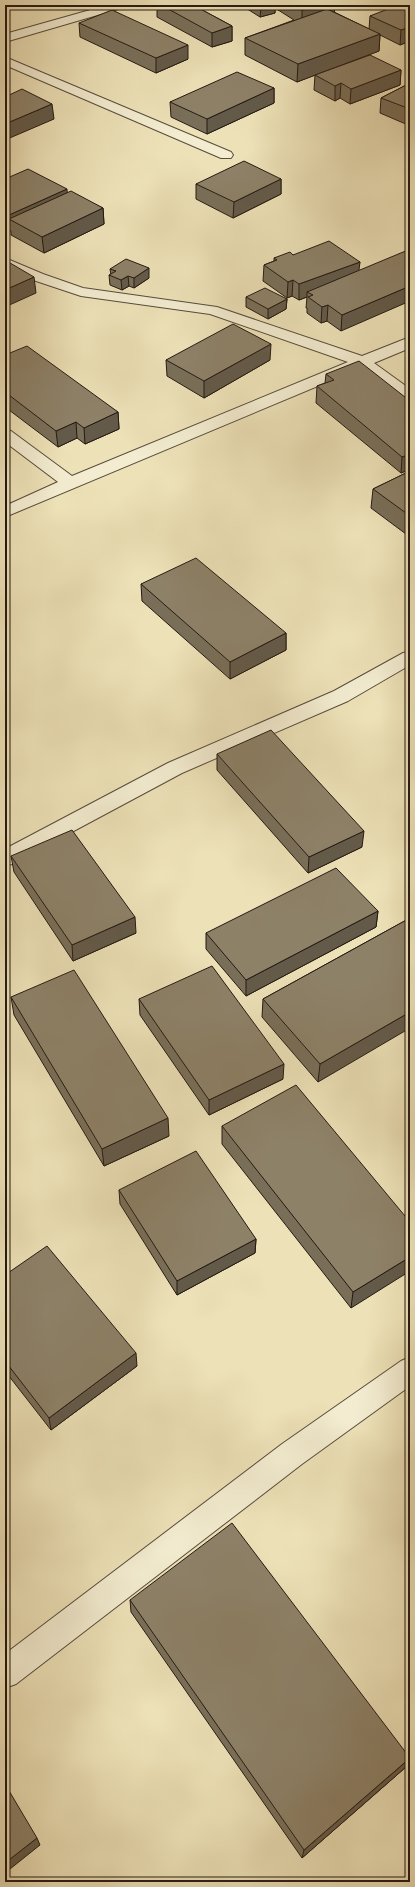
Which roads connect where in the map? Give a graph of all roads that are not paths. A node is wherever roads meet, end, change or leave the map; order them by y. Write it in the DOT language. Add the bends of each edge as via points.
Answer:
graph roads {
  1 [pos="121,5"];
  2 [pos="5,38"];
  3 [pos="5,61"];
  4 [pos="226,155"];
  5 [pos="5,262"];
  6 [pos="410,342"];
  7 [pos="363,362"];
  8 [pos="410,397"];
  9 [pos="5,434"];
  10 [pos="70,483"];
  11 [pos="5,512"];
  12 [pos="410,657"];
  13 [pos="5,858"];
  14 [pos="410,1370"];
  15 [pos="5,1672"];
  1 -- 2 [label="street"];
  3 -- 4 [label="street"];
  5 -- 7 [label="street" via="81,292 212,310"];
  6 -- 7 [label="street"];
  7 -- 8 [label="street"];
  7 -- 10 [label="street"];
  9 -- 10 [label="street"];
  10 -- 11 [label="street"];
  12 -- 13 [label="street" via="341,696 175,768"];
  14 -- 15 [label="street" via="286,1459"];
}
